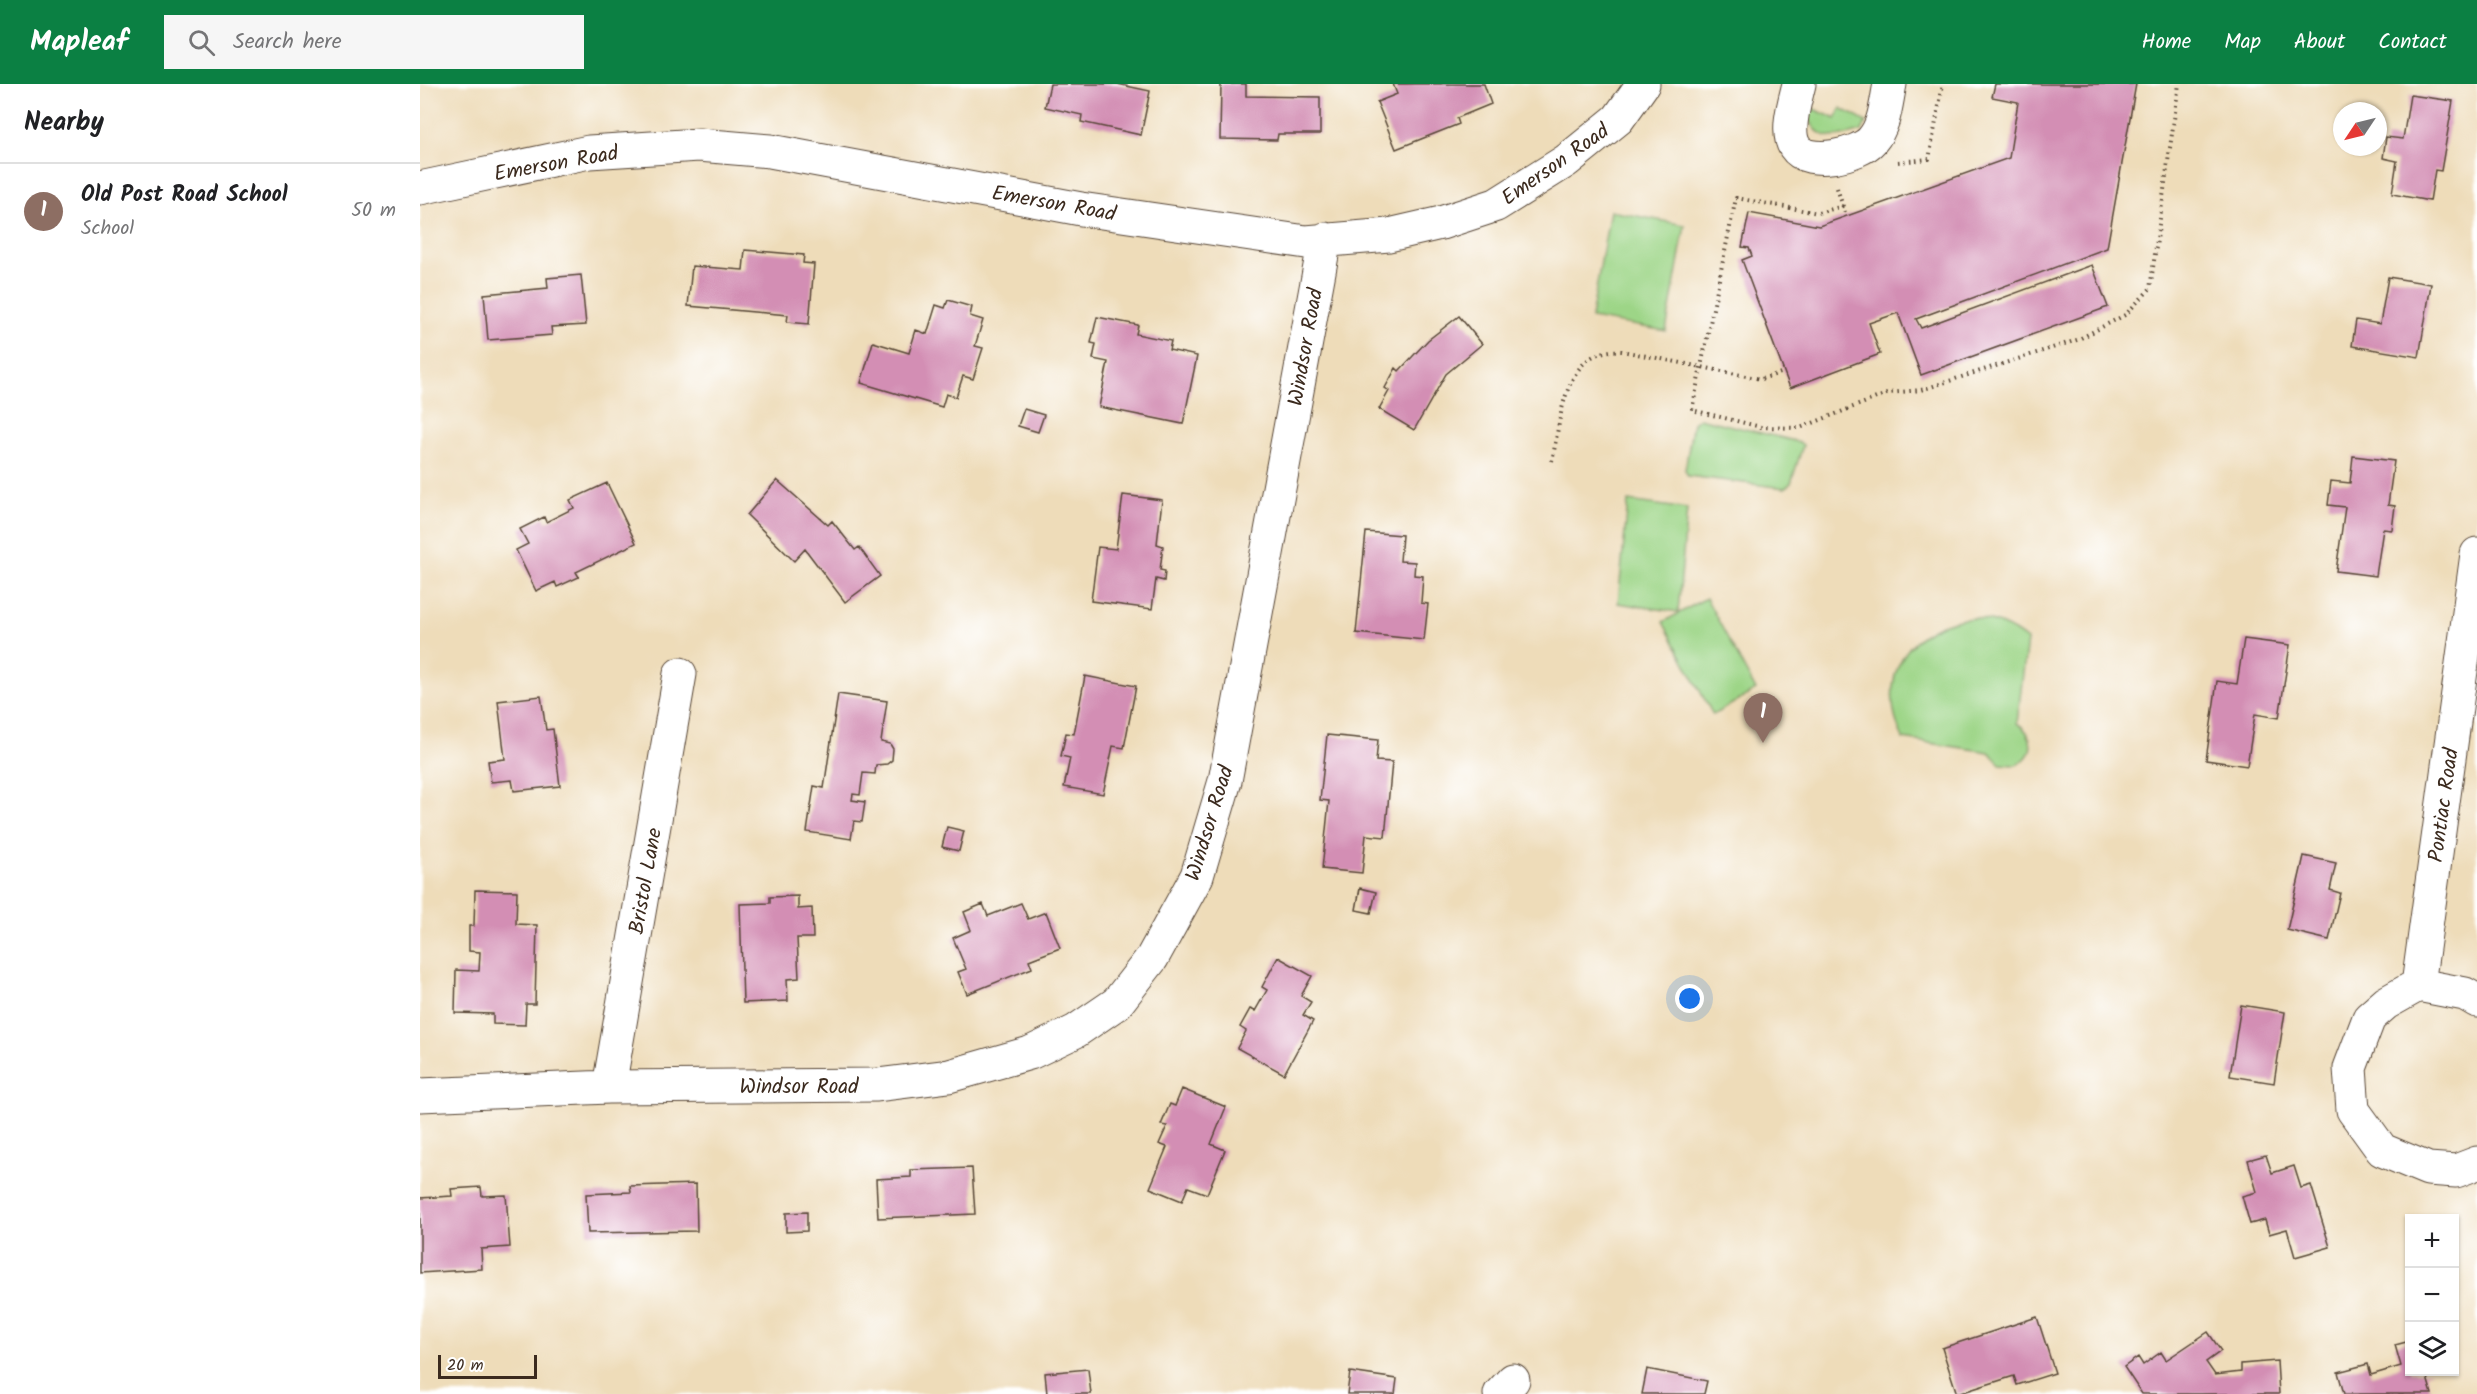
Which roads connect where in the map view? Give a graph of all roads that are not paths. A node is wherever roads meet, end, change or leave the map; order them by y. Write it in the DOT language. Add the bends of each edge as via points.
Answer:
graph roads {
  1 [pos="1642,84"];
  2 [pos="1799,84"];
  3 [pos="1890,84"];
  4 [pos="420,188"];
  5 [pos="1324,240"];
  6 [pos="2477,554"];
  7 [pos="681,674"];
  8 [pos="2418,985"];
  9 [pos="2477,1001"];
  10 [pos="609,1087"];
  11 [pos="420,1095"];
  12 [pos="2477,1163"];
  1 -- 5 [label="street, Emerson Road" via="1618,119 1566,161 1496,205 1389,235"];
  2 -- 3 [label="street" via="1792,127 1794,145 1802,153 1826,157 1849,153 1871,141 1884,116"];
  4 -- 5 [label="street, Emerson Road" via="588,152 699,146 770,151 1081,209 1306,242"];
  5 -- 10 [label="street, Windsor Road" via="1225,781 1197,876 1152,958 1117,1003 1076,1031 1030,1053 949,1076 877,1085"];
  6 -- 8 [label="street, Pontiac Road"];
  7 -- 10 [label="street, Bristol Lane"];
  8 -- 9 [label="street" via="2465,994"];
  8 -- 12 [label="street" via="2369,1018 2350,1068 2353,1110 2382,1150 2391,1154 2428,1169 2456,1171"];
  10 -- 11 [label="street, Windsor Road"];
}
